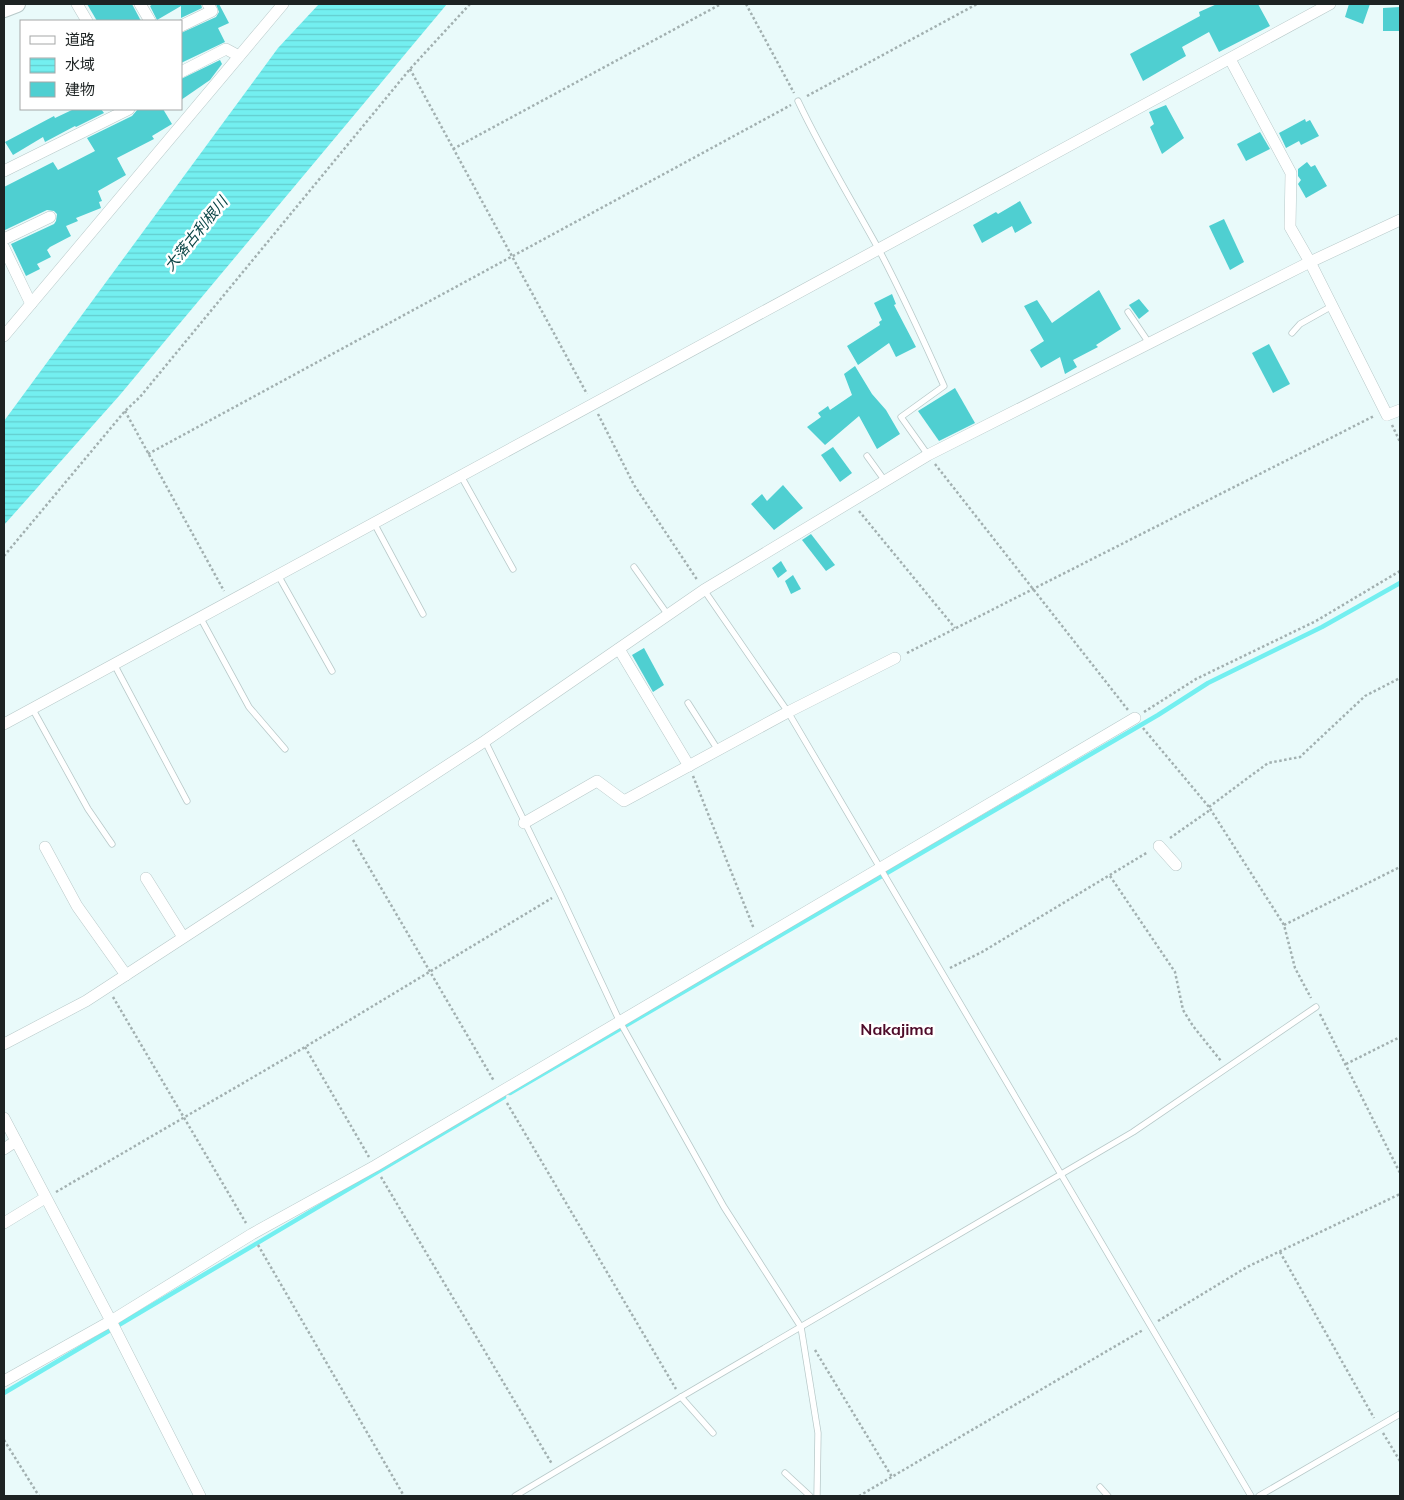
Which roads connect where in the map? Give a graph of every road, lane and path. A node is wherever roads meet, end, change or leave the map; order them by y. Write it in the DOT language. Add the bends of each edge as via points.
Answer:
graph roads {
  1 [pos="17,4"];
  2 [pos="77,4"];
  3 [pos="140,4"];
  4 [pos="208,4"];
  5 [pos="283,4"];
  6 [pos="470,4"];
  7 [pos="721,4"];
  8 [pos="746,4"];
  9 [pos="977,4"];
  10 [pos="1330,4"];
  11 [pos="4,9"];
  12 [pos="86,20"];
  13 [pos="149,20"];
  14 [pos="182,26"];
  15 [pos="239,56"];
  16 [pos="1230,58"];
  17 [pos="410,69"];
  18 [pos="182,71"];
  19 [pos="798,101"];
  20 [pos="127,110"];
  21 [pos="453,149"];
  22 [pos="4,171"];
  23 [pos="50,217"];
  24 [pos="1400,220"];
  25 [pos="4,239"];
  26 [pos="4,248"];
  27 [pos="878,249"];
  28 [pos="511,256"];
  29 [pos="1310,262"];
  30 [pos="31,304"];
  31 [pos="1332,306"];
  32 [pos="1128,312"];
  33 [pos="1292,333"];
  34 [pos="4,336"];
  35 [pos="1148,343"];
  36 [pos="593,404"];
  37 [pos="1400,410"];
  38 [pos="125,411"];
  39 [pos="1386,413"];
  40 [pos="1400,442"];
  41 [pos="148,454"];
  42 [pos="928,455"];
  43 [pos="867,456"];
  44 [pos="460,476"];
  45 [pos="885,481"];
  46 [pos="851,501"];
  47 [pos="374,523"];
  48 [pos="4,556"];
  49 [pos="634,567"];
  50 [pos="513,569"];
  51 [pos="1400,571"];
  52 [pos="278,575"];
  53 [pos="1033,589"];
  54 [pos="704,590"];
  55 [pos="230,601"];
  56 [pos="423,614"];
  57 [pos="668,615"];
  58 [pos="200,617"];
  59 [pos="955,628"];
  60 [pos="619,648"];
  61 [pos="895,658"];
  62 [pos="114,664"];
  63 [pos="332,671"];
  64 [pos="1400,678"];
  65 [pos="688,703"];
  66 [pos="32,708"];
  67 [pos="788,712"];
  68 [pos="1135,718"];
  69 [pos="4,724"];
  70 [pos="485,741"];
  71 [pos="284,749"];
  72 [pos="718,750"];
  73 [pos="689,766"];
  74 [pos="187,801"];
  75 [pos="1209,807"];
  76 [pos="524,823"];
  77 [pos="348,830"];
  78 [pos="112,844"];
  79 [pos="1159,846"];
  80 [pos="44,847"];
  81 [pos="1176,865"];
  82 [pos="1400,867"];
  83 [pos="880,868"];
  84 [pos="146,878"];
  85 [pos="560,894"];
  86 [pos="1284,924"];
  87 [pos="183,937"];
  88 [pos="758,940"];
  89 [pos="431,970"];
  90 [pos="942,972"];
  91 [pos="126,975"];
  92 [pos="1316,1007"];
  93 [pos="620,1022"];
  94 [pos="1400,1037"];
  95 [pos="4,1044"];
  96 [pos="305,1046"];
  97 [pos="1346,1064"];
  98 [pos="1227,1068"];
  99 [pos="500,1092"];
  100 [pos="4,1118"];
  101 [pos="16,1141"];
  102 [pos="4,1149"];
  103 [pos="375,1166"];
  104 [pos="1400,1173"];
  105 [pos="1061,1174"];
  106 [pos="1400,1194"];
  107 [pos="45,1198"];
  108 [pos="4,1223"];
  109 [pos="1280,1252"];
  110 [pos="111,1321"];
  111 [pos="1151,1326"];
  112 [pos="801,1327"];
  113 [pos="4,1381"];
  114 [pos="681,1397"];
  115 [pos="1400,1414"];
  116 [pos="1379,1426"];
  117 [pos="713,1433"];
  118 [pos="4,1440"];
  119 [pos="1400,1462"];
  120 [pos="556,1472"];
  121 [pos="786,1473"];
  122 [pos="892,1477"];
  123 [pos="1100,1487"];
  124 [pos="39,1496"];
  125 [pos="200,1496"];
  126 [pos="515,1496"];
  127 [pos="810,1496"];
  128 [pos="817,1496"];
  129 [pos="859,1496"];
  130 [pos="1108,1496"];
  131 [pos="1251,1496"];
  132 [pos="1259,1496"];
  1 -- 11 [label="main road"];
  2 -- 12 [label="street"];
  3 -- 13 [label="street"];
  4 -- 14 [label="street" via="212,11"];
  5 -- 15 [label="street"];
  6 -- 17 [label="path"];
  7 -- 21 [label="path"];
  8 -- 19 [label="path"];
  9 -- 19 [label="path"];
  10 -- 16 [label="street"];
  15 -- 18 [label="street" via="226,49"];
  15 -- 30 [label="street"];
  16 -- 27 [label="street"];
  16 -- 29 [label="street" via="1291,174 1290,227"];
  17 -- 21 [label="path"];
  17 -- 38 [label="path" via="140,397"];
  19 -- 27 [label="lane"];
  19 -- 28 [label="path"];
  20 -- 22 [label="street"];
  21 -- 28 [label="path"];
  23 -- 25 [label="street"];
  24 -- 29 [label="street"];
  26 -- 30 [label="street"];
  27 -- 36 [label="street"];
  27 -- 42 [label="lane" via="944,386 901,417"];
  28 -- 36 [label="path"];
  28 -- 41 [label="path"];
  29 -- 31 [label="street"];
  29 -- 35 [label="street"];
  30 -- 34 [label="street"];
  31 -- 33 [label="lane" via="1300,324"];
  31 -- 39 [label="street"];
  32 -- 35 [label="lane"];
  35 -- 42 [label="street"];
  36 -- 44 [label="street"];
  36 -- 54 [label="path" via="634,485"];
  37 -- 39 [label="street"];
  38 -- 41 [label="path"];
  38 -- 48 [label="path"];
  39 -- 40 [label="path"];
  39 -- 53 [label="path"];
  41 -- 55 [label="path"];
  42 -- 45 [label="street"];
  42 -- 53 [label="path"];
  43 -- 45 [label="lane"];
  44 -- 47 [label="street"];
  44 -- 50 [label="lane"];
  45 -- 46 [label="street"];
  46 -- 54 [label="street"];
  46 -- 59 [label="path"];
  47 -- 52 [label="street"];
  47 -- 56 [label="lane"];
  49 -- 57 [label="lane"];
  51 -- 68 [label="path" via="1316,620 1196,679"];
  52 -- 55 [label="street"];
  52 -- 63 [label="lane"];
  53 -- 59 [label="path"];
  53 -- 68 [label="path"];
  54 -- 57 [label="street"];
  54 -- 67 [label="lane"];
  55 -- 58 [label="street"];
  57 -- 60 [label="street"];
  58 -- 62 [label="street"];
  58 -- 71 [label="lane" via="249,707"];
  59 -- 61 [label="path"];
  60 -- 70 [label="street"];
  60 -- 73 [label="street"];
  61 -- 67 [label="street"];
  62 -- 66 [label="street"];
  62 -- 74 [label="lane"];
  64 -- 75 [label="path" via="1365,696 1300,756 1268,763"];
  65 -- 72 [label="lane"];
  66 -- 69 [label="street"];
  66 -- 78 [label="lane" via="88,809"];
  67 -- 72 [label="street"];
  67 -- 83 [label="lane"];
  68 -- 75 [label="path"];
  68 -- 83 [label="street"];
  70 -- 76 [label="lane"];
  70 -- 77 [label="street"];
  72 -- 73 [label="street"];
  73 -- 76 [label="street" via="624,801 597,781"];
  73 -- 88 [label="path"];
  75 -- 86 [label="path"];
  76 -- 85 [label="lane"];
  77 -- 87 [label="street"];
  77 -- 89 [label="path"];
  79 -- 81 [label="street"];
  80 -- 91 [label="street" via="78,906"];
  82 -- 86 [label="path"];
  83 -- 88 [label="street"];
  83 -- 90 [label="lane"];
  84 -- 87 [label="street"];
  85 -- 89 [label="path"];
  85 -- 93 [label="lane"];
  86 -- 92 [label="path" via="1295,968"];
  87 -- 91 [label="street"];
  88 -- 93 [label="street"];
  89 -- 96 [label="path"];
  89 -- 99 [label="path"];
  90 -- 98 [label="path" via="1110,876 1176,972 1183,1010"];
  90 -- 105 [label="lane"];
  91 -- 95 [label="street" via="86,1001"];
  92 -- 97 [label="path"];
  92 -- 98 [label="lane"];
  93 -- 99 [label="street"];
  93 -- 112 [label="lane" via="724,1207"];
  94 -- 97 [label="path"];
  96 -- 103 [label="path"];
  96 -- 107 [label="path"];
  97 -- 104 [label="path"];
  98 -- 105 [label="lane" via="1133,1132"];
  99 -- 103 [label="street"];
  99 -- 114 [label="path"];
  100 -- 101 [label="street"];
  101 -- 102 [label="street"];
  101 -- 107 [label="street"];
  103 -- 110 [label="street" via="252,1234"];
  103 -- 120 [label="path"];
  105 -- 111 [label="lane"];
  105 -- 112 [label="lane"];
  106 -- 109 [label="path"];
  107 -- 108 [label="street"];
  107 -- 110 [label="street"];
  109 -- 111 [label="path" via="1247,1267"];
  109 -- 116 [label="path"];
  110 -- 113 [label="street"];
  110 -- 125 [label="street"];
  111 -- 122 [label="path"];
  111 -- 131 [label="lane"];
  112 -- 114 [label="lane"];
  112 -- 122 [label="path"];
  112 -- 128 [label="lane" via="818,1434"];
  114 -- 117 [label="lane"];
  114 -- 120 [label="lane"];
  115 -- 116 [label="lane"];
  116 -- 119 [label="path"];
  116 -- 132 [label="lane"];
  118 -- 124 [label="path"];
  120 -- 126 [label="lane"];
  121 -- 127 [label="lane"];
  122 -- 129 [label="path"];
  123 -- 130 [label="lane"];
}
